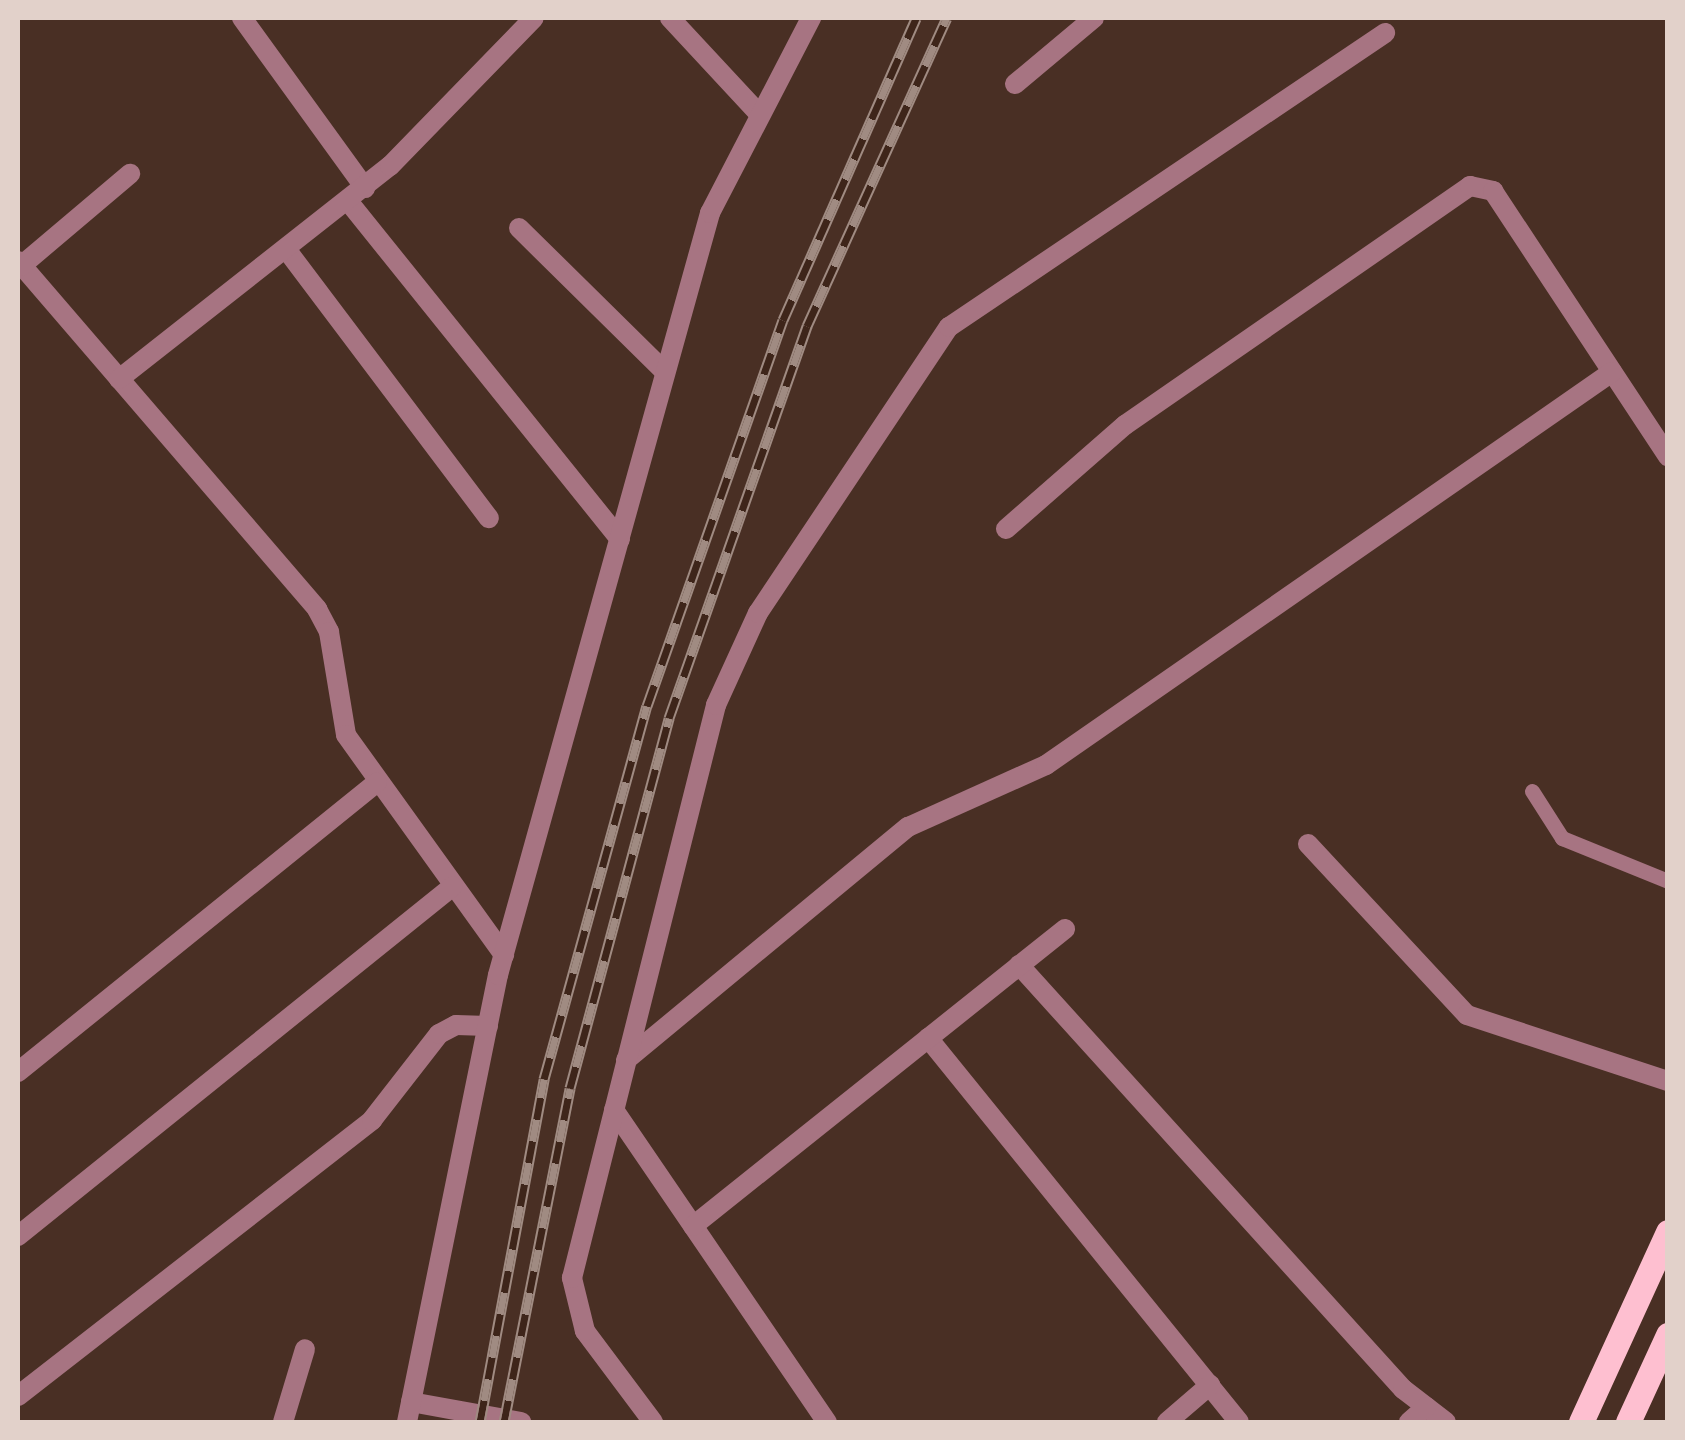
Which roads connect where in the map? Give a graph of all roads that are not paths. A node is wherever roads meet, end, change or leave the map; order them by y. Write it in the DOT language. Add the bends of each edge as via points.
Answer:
graph roads {
  1 [pos="242,18"];
  2 [pos="534,18"];
  3 [pos="670,18"];
  4 [pos="811,18"];
  5 [pos="1094,18"];
  6 [pos="1385,34"];
  7 [pos="1015,84"];
  8 [pos="760,115"];
  9 [pos="130,174"];
  10 [pos="357,194"];
  11 [pos="519,228"];
  12 [pos="286,249"];
  13 [pos="19,264"];
  14 [pos="665,372"];
  15 [pos="1612,372"];
  16 [pos="119,379"];
  17 [pos="1668,456"];
  18 [pos="489,518"];
  19 [pos="1006,529"];
  20 [pos="620,539"];
  21 [pos="377,782"];
  22 [pos="1532,791"];
  23 [pos="1308,844"];
  24 [pos="1668,882"];
  25 [pos="453,886"];
  26 [pos="1065,929"];
  27 [pos="504,954"];
  28 [pos="1019,965"];
  29 [pos="488,1026"];
  30 [pos="928,1038"];
  31 [pos="626,1060"];
  32 [pos="18,1072"];
  33 [pos="1668,1081"];
  34 [pos="614,1110"];
  35 [pos="693,1226"];
  36 [pos="1668,1232"];
  37 [pos="18,1236"];
  38 [pos="1668,1334"];
  39 [pos="305,1348"];
  40 [pos="1210,1385"];
  41 [pos="18,1396"];
  42 [pos="1426,1407"];
  43 [pos="409,1412"];
  44 [pos="283,1422"];
  45 [pos="521,1422"];
  46 [pos="653,1422"];
  47 [pos="827,1422"];
  48 [pos="1167,1422"];
  49 [pos="1240,1422"];
  50 [pos="1410,1422"];
  51 [pos="1446,1422"];
  52 [pos="1581,1422"];
  53 [pos="1628,1422"];
  1 -- 10 [label="street"];
  2 -- 10 [label="street"];
  3 -- 8 [label="street"];
  4 -- 8 [label="street"];
  5 -- 7 [label="street"];
  6 -- 31 [label="street" via="949,326 930,350 758,612 735,658 716,705"];
  8 -- 14 [label="street" via="710,213"];
  9 -- 13 [label="street"];
  10 -- 12 [label="street"];
  10 -- 20 [label="street"];
  11 -- 14 [label="street"];
  12 -- 16 [label="street"];
  12 -- 18 [label="street"];
  13 -- 16 [label="street"];
  14 -- 20 [label="street"];
  15 -- 17 [label="street"];
  15 -- 19 [label="street" via="1493,191 1470,186 1125,426"];
  15 -- 31 [label="street" via="1046,765 908,827"];
  16 -- 21 [label="street" via="317,609 330,632 346,735"];
  20 -- 27 [label="street"];
  21 -- 25 [label="street"];
  21 -- 32 [label="street"];
  22 -- 24 [label="lane" via="1562,838"];
  23 -- 33 [label="street" via="1467,1015"];
  25 -- 27 [label="street"];
  25 -- 37 [label="street"];
  26 -- 28 [label="street"];
  27 -- 29 [label="street"];
  28 -- 30 [label="street"];
  28 -- 42 [label="street"];
  29 -- 41 [label="street" via="456,1025 439,1034 395,1099 372,1120"];
  29 -- 43 [label="street"];
  30 -- 35 [label="street"];
  30 -- 40 [label="street"];
  31 -- 34 [label="street"];
  34 -- 35 [label="street"];
  34 -- 46 [label="street" via="572,1278 585,1331"];
  35 -- 47 [label="street"];
  36 -- 52 [label="main road"];
  38 -- 53 [label="main road"];
  39 -- 44 [label="street"];
  40 -- 48 [label="street"];
  40 -- 49 [label="street"];
  42 -- 50 [label="street"];
  42 -- 51 [label="street"];
  43 -- 45 [label="street"];
}
